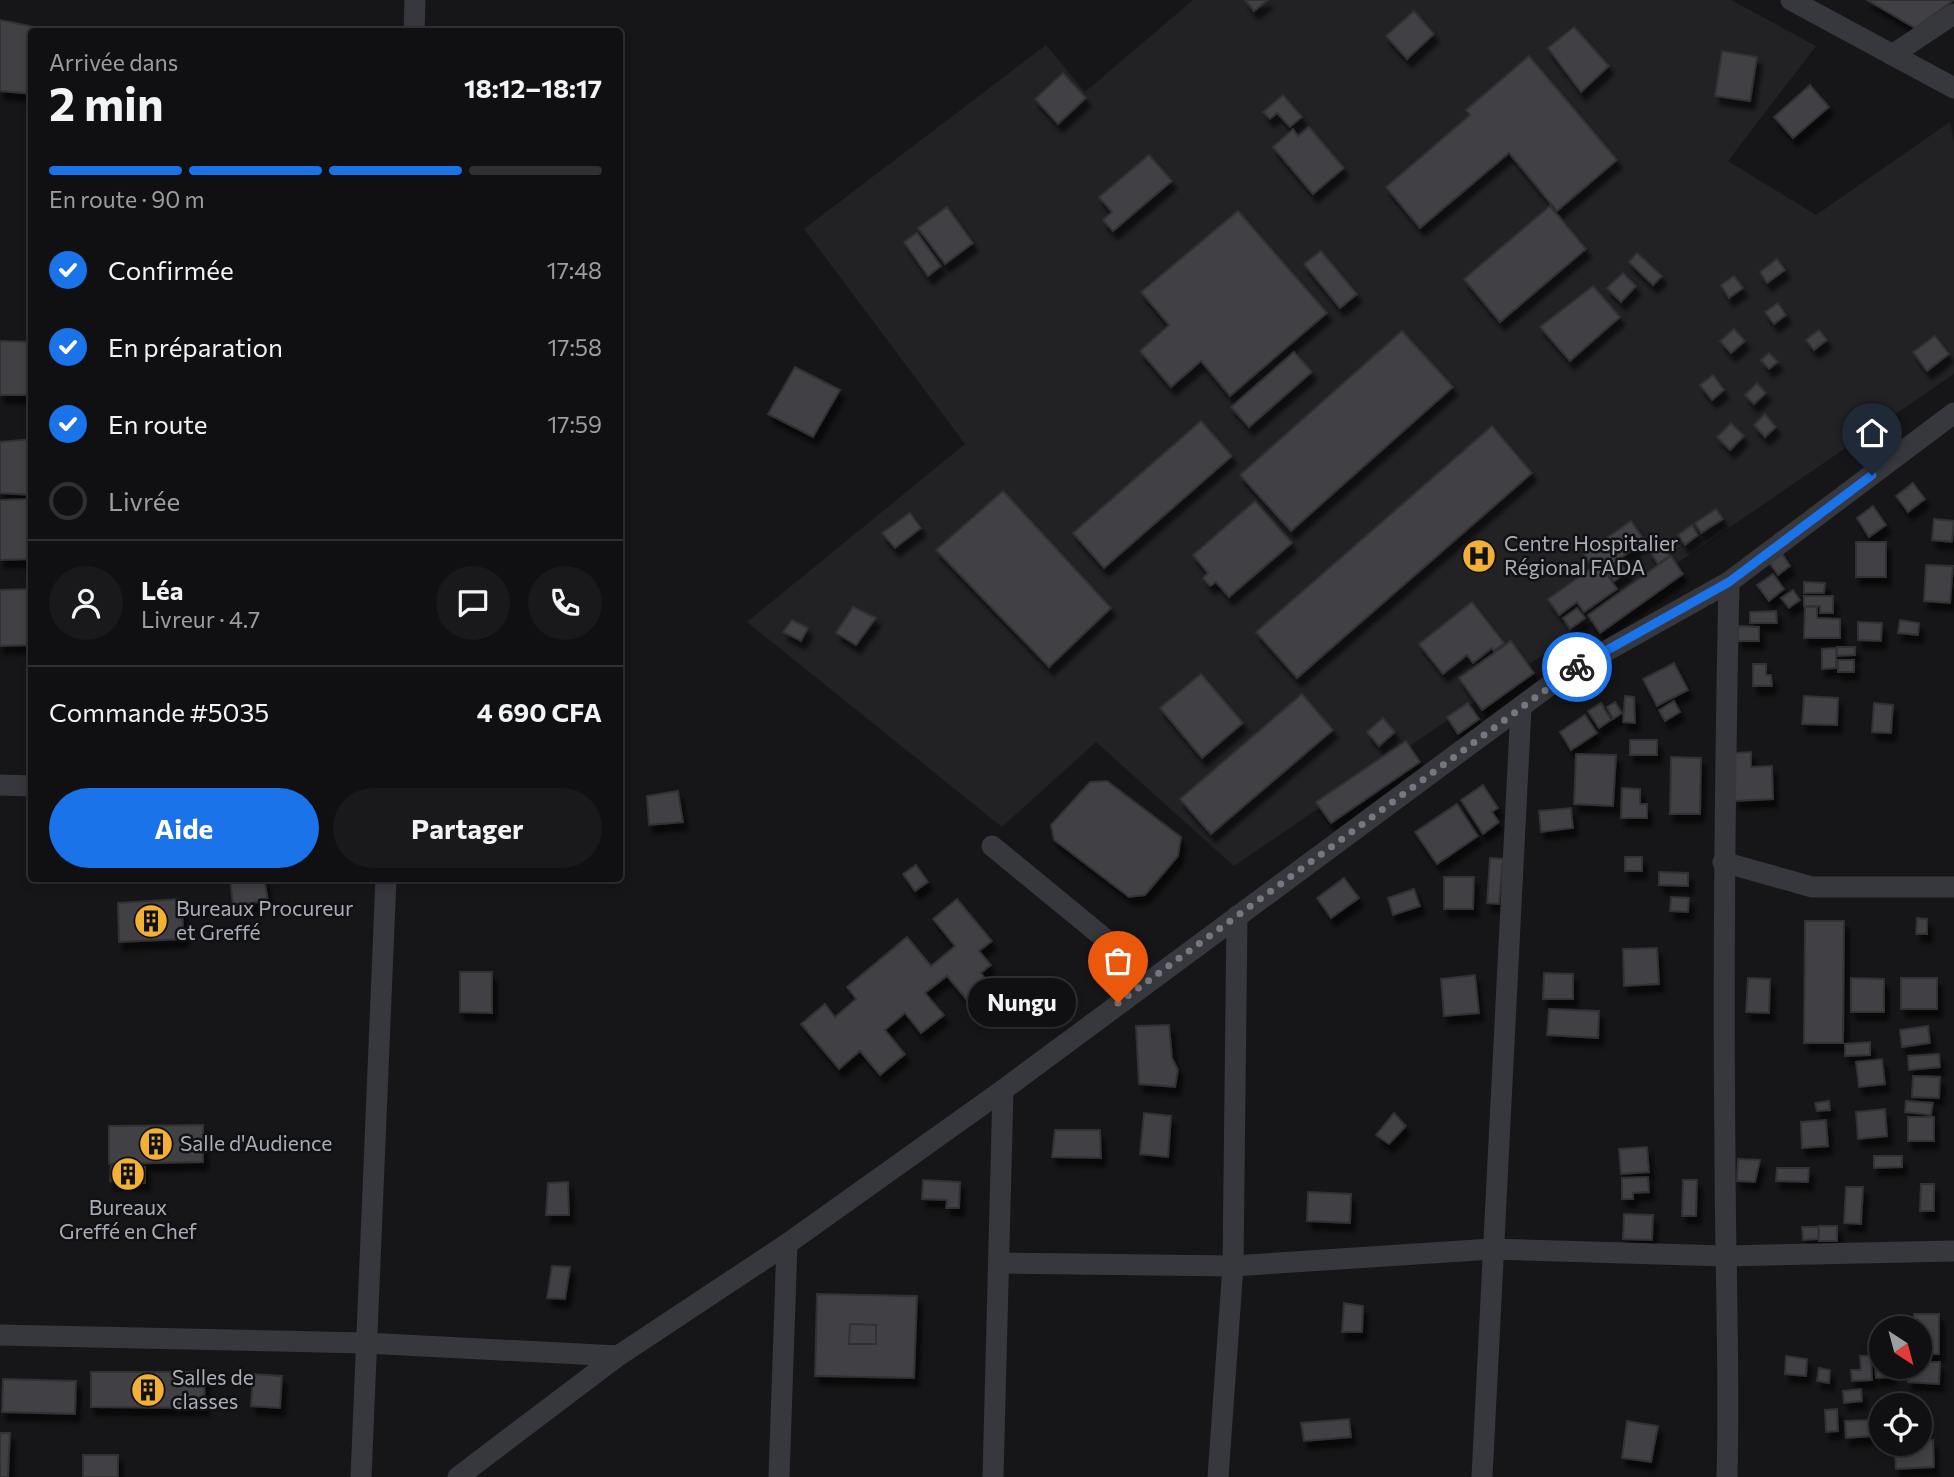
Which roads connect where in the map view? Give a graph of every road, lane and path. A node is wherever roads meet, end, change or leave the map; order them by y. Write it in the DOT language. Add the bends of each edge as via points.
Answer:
graph roads {
  1 [pos="415,0"];
  2 [pos="1791,0"];
  3 [pos="1954,14"];
  4 [pos="414,28"];
  5 [pos="1892,55"];
  6 [pos="1954,88"];
  7 [pos="1954,413"];
  8 [pos="1729,582"];
  9 [pos="1521,708"];
  10 [pos="0,785"];
  11 [pos="28,786"];
  12 [pos="992,846"];
  13 [pos="1723,862"];
  14 [pos="386,882"];
  15 [pos="1954,887"];
  16 [pos="1237,916"];
  17 [pos="1137,988"];
  18 [pos="1003,1090"];
  19 [pos="787,1244"];
  20 [pos="1492,1249"];
  21 [pos="1954,1251"];
  22 [pos="1725,1256"];
  23 [pos="999,1263"];
  24 [pos="1233,1266"];
  25 [pos="0,1335"];
  26 [pos="365,1343"];
  27 [pos="618,1356"];
  28 [pos="361,1477"];
  29 [pos="458,1477"];
  30 [pos="779,1477"];
  31 [pos="993,1477"];
  32 [pos="1218,1477"];
  33 [pos="1482,1477"];
  34 [pos="1727,1477"];
  1 -- 4 [label="street"];
  2 -- 5 [label="street"];
  3 -- 5 [label="street"];
  5 -- 6 [label="street"];
  7 -- 8 [label="street"];
  8 -- 9 [label="street" via="1565,674"];
  8 -- 13 [label="street"];
  9 -- 16 [label="street"];
  9 -- 20 [label="street"];
  10 -- 11 [label="street"];
  12 -- 17 [label="street" via="1115,947"];
  13 -- 15 [label="street" via="1812,887"];
  13 -- 22 [label="street"];
  14 -- 26 [label="street"];
  16 -- 17 [label="street"];
  16 -- 24 [label="street"];
  17 -- 18 [label="street"];
  18 -- 19 [label="street"];
  18 -- 23 [label="street"];
  19 -- 27 [label="street"];
  19 -- 30 [label="street"];
  20 -- 22 [label="street"];
  20 -- 24 [label="street"];
  20 -- 33 [label="street"];
  21 -- 22 [label="street"];
  22 -- 34 [label="street" via="1730,1365"];
  23 -- 24 [label="street"];
  23 -- 31 [label="street"];
  24 -- 32 [label="street"];
  25 -- 26 [label="street"];
  26 -- 27 [label="street"];
  26 -- 28 [label="street"];
  27 -- 29 [label="street"];
}
